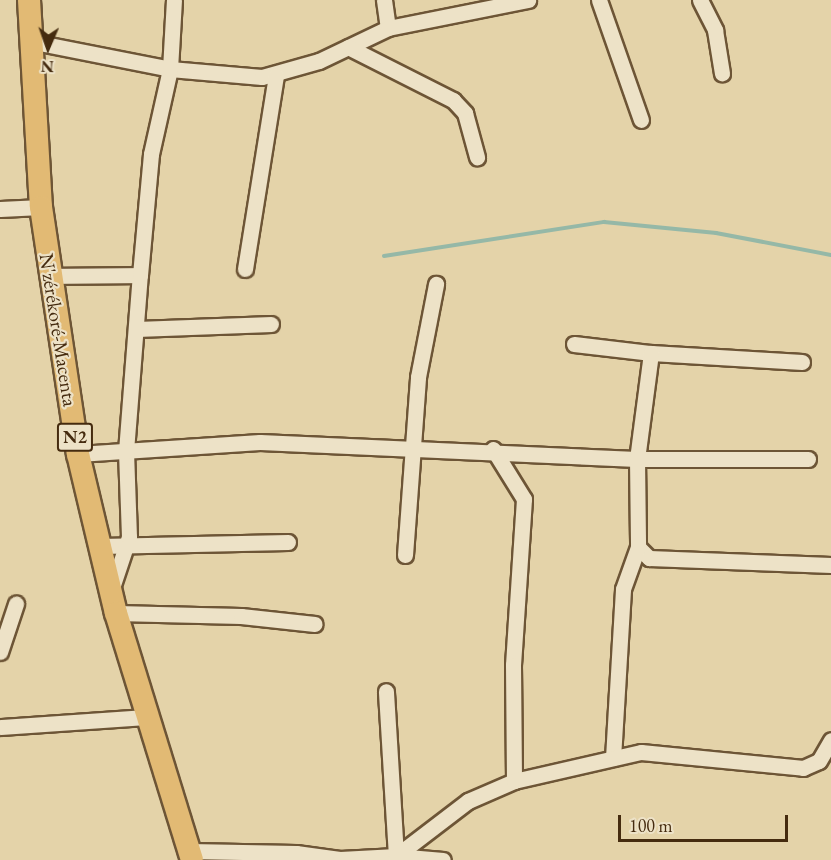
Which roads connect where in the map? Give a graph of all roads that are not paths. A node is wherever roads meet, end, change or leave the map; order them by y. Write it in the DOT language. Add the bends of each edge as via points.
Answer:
graph roads {
  1 [pos="29,0"];
  2 [pos="174,0"];
  3 [pos="384,0"];
  4 [pos="528,0"];
  5 [pos="599,0"];
  6 [pos="700,0"];
  7 [pos="473,5"];
  8 [pos="388,28"];
  9 [pos="29,41"];
  10 [pos="348,47"];
  11 [pos="170,69"];
  12 [pos="722,73"];
  13 [pos="276,75"];
  14 [pos="641,120"];
  15 [pos="477,157"];
  16 [pos="41,207"];
  17 [pos="0,209"];
  18 [pos="245,269"];
  19 [pos="140,274"];
  20 [pos="50,276"];
  21 [pos="436,284"];
  22 [pos="271,324"];
  23 [pos="137,329"];
  24 [pos="574,344"];
  25 [pos="651,353"];
  26 [pos="802,362"];
  27 [pos="493,449"];
  28 [pos="126,451"];
  29 [pos="412,451"];
  30 [pos="78,454"];
  31 [pos="637,459"];
  32 [pos="808,459"];
  33 [pos="288,542"];
  34 [pos="127,545"];
  35 [pos="100,546"];
  36 [pos="638,547"];
  37 [pos="405,555"];
  38 [pos="831,565"];
  39 [pos="111,591"];
  40 [pos="16,604"];
  41 [pos="116,613"];
  42 [pos="315,624"];
  43 [pos="0,652"];
  44 [pos="386,691"];
  45 [pos="146,717"];
  46 [pos="0,727"];
  47 [pos="831,740"];
  48 [pos="613,758"];
  49 [pos="514,781"];
  50 [pos="191,856"];
  51 [pos="396,856"];
  52 [pos="443,860"];
  1 -- 9 [label="highway, N'zérékoré-Macenta / N2"];
  2 -- 11 [label="street"];
  3 -- 8 [label="street"];
  4 -- 7 [label="street"];
  5 -- 14 [label="street"];
  6 -- 12 [label="street" via="715,30"];
  7 -- 8 [label="street"];
  8 -- 10 [label="street"];
  9 -- 11 [label="street"];
  9 -- 16 [label="highway, N'zérékoré-Macenta / N2"];
  10 -- 13 [label="street"];
  10 -- 15 [label="street" via="453,100 465,113"];
  11 -- 13 [label="street"];
  11 -- 19 [label="street" via="151,154"];
  13 -- 18 [label="street"];
  16 -- 17 [label="street"];
  16 -- 20 [label="highway, N'zérékoré-Macenta / N2"];
  19 -- 20 [label="street"];
  19 -- 23 [label="street"];
  20 -- 30 [label="highway, N'zérékoré-Macenta / N2"];
  21 -- 29 [label="street" via="418,377"];
  22 -- 23 [label="street"];
  23 -- 28 [label="street"];
  24 -- 25 [label="street"];
  25 -- 26 [label="street"];
  25 -- 31 [label="street"];
  27 -- 29 [label="street"];
  27 -- 31 [label="street"];
  27 -- 49 [label="street" via="524,499 513,665"];
  28 -- 29 [label="street" via="260,442"];
  28 -- 30 [label="street"];
  28 -- 34 [label="street"];
  29 -- 37 [label="street"];
  30 -- 35 [label="highway, N'zérékoré-Macenta / N2"];
  31 -- 32 [label="street"];
  31 -- 36 [label="street"];
  33 -- 34 [label="street"];
  34 -- 35 [label="street"];
  34 -- 39 [label="street"];
  35 -- 39 [label="highway, N'zérékoré-Macenta / N2"];
  36 -- 38 [label="street" via="649,558 687,563"];
  36 -- 48 [label="street" via="623,589"];
  39 -- 41 [label="highway, N'zérékoré-Macenta / N2"];
  40 -- 43 [label="street"];
  41 -- 42 [label="street" via="241,616"];
  41 -- 45 [label="highway, N'zérékoré-Macenta / N2"];
  44 -- 51 [label="street"];
  45 -- 46 [label="street"];
  45 -- 50 [label="highway, N'zérékoré-Macenta / N2"];
  47 -- 48 [label="street" via="819,761 803,768 641,752"];
  48 -- 49 [label="street"];
  49 -- 51 [label="street" via="468,801"];
  50 -- 51 [label="street" via="296,853 340,860"];
  51 -- 52 [label="street"];
}
